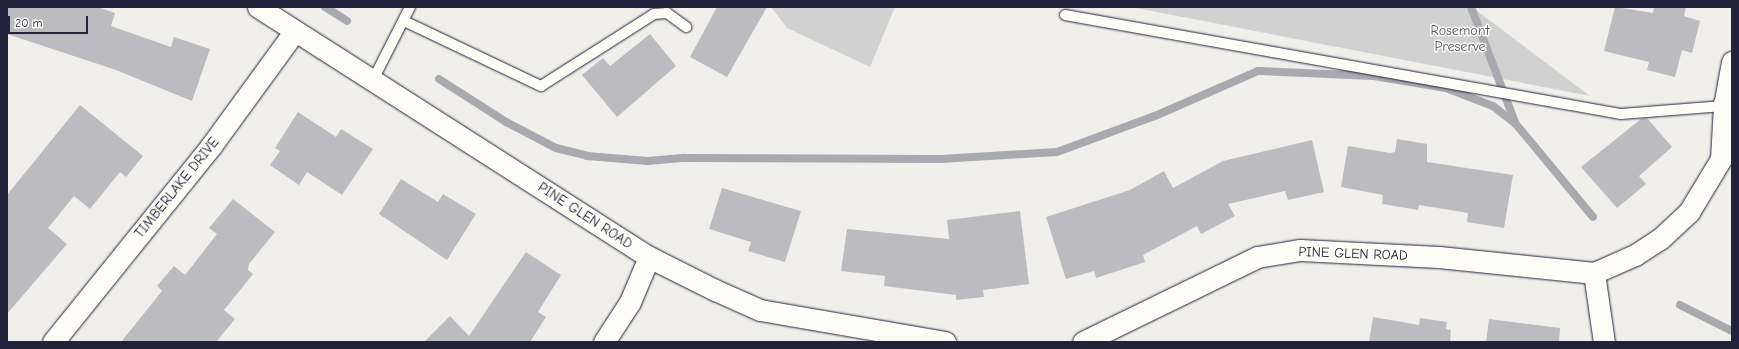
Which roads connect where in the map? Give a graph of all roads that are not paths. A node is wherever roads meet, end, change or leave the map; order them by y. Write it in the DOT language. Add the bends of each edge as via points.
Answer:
graph roads {
  1 [pos="258,7"];
  2 [pos="410,7"];
  3 [pos="1065,15"];
  4 [pos="404,21"];
  5 [pos="686,27"];
  6 [pos="295,31"];
  7 [pos="1732,62"];
  8 [pos="373,80"];
  9 [pos="1728,106"];
  10 [pos="650,257"];
  11 [pos="1594,273"];
  12 [pos="53,342"];
  13 [pos="604,342"];
  14 [pos="945,342"];
  15 [pos="1083,342"];
  16 [pos="1604,342"];
  1 -- 6 [label="street, PINE GLEN ROAD"];
  2 -- 4 [label="lane"];
  3 -- 9 [label="lane" via="1621,114"];
  4 -- 5 [label="lane" via="540,86 654,14 667,13"];
  4 -- 8 [label="lane"];
  6 -- 8 [label="street, PINE GLEN ROAD"];
  6 -- 12 [label="street, TIMBERLAKE DRIVE" via="211,146"];
  7 -- 9 [label="street"];
  8 -- 10 [label="street, PINE GLEN ROAD"];
  9 -- 11 [label="street" via="1721,159 1689,212 1654,243"];
  10 -- 13 [label="street" via="630,302"];
  10 -- 14 [label="street, PINE GLEN ROAD" via="760,310"];
  11 -- 15 [label="street, PINE GLEN ROAD" via="1439,257 1300,250 1256,257"];
  11 -- 16 [label="street"];
}
